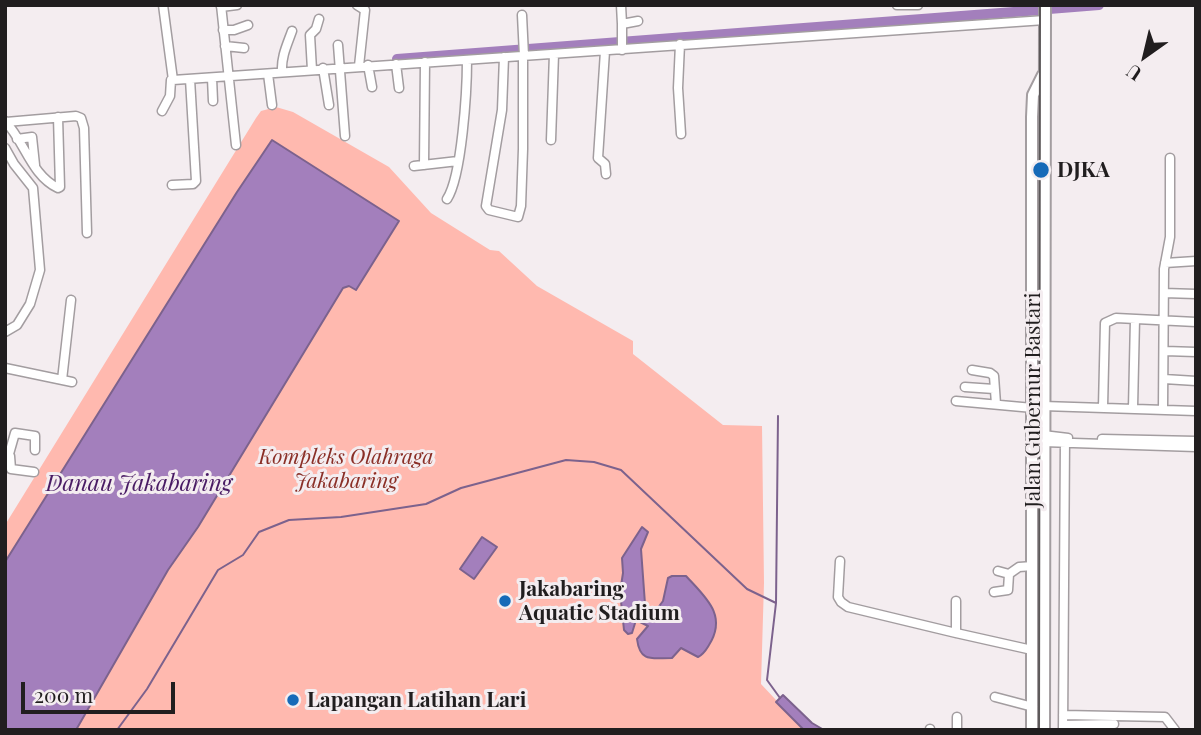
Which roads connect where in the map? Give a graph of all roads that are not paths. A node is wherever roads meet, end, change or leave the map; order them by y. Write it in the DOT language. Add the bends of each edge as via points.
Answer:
graph roads {
  1 [pos="163,5"];
  2 [pos="237,5"];
  3 [pos="357,5"];
  4 [pos="621,5"];
  5 [pos="897,5"];
  6 [pos="918,5"];
  7 [pos="1045,5"];
  8 [pos="221,6"];
  9 [pos="522,15"];
  10 [pos="319,19"];
  11 [pos="1045,20"];
  12 [pos="638,21"];
  13 [pos="248,24"];
  14 [pos="622,24"];
  15 [pos="223,30"];
  16 [pos="292,30"];
  17 [pos="622,44"];
  18 [pos="680,44"];
  19 [pos="225,46"];
  20 [pos="338,46"];
  21 [pos="244,48"];
  22 [pos="523,60"];
  23 [pos="605,60"];
  24 [pos="467,61"];
  25 [pos="425,62"];
  26 [pos="554,62"];
  27 [pos="396,64"];
  28 [pos="364,66"];
  29 [pos="504,66"];
  30 [pos="338,67"];
  31 [pos="323,68"];
  32 [pos="312,69"];
  33 [pos="282,72"];
  34 [pos="171,80"];
  35 [pos="269,82"];
  36 [pos="212,84"];
  37 [pos="229,84"];
  38 [pos="190,86"];
  39 [pos="372,87"];
  40 [pos="399,88"];
  41 [pos="213,101"];
  42 [pos="272,105"];
  43 [pos="329,105"];
  44 [pos="162,111"];
  45 [pos="58,117"];
  46 [pos="6,122"];
  47 [pos="681,134"];
  48 [pos="345,136"];
  49 [pos="17,139"];
  50 [pos="551,140"];
  51 [pos="236,145"];
  52 [pos="5,148"];
  53 [pos="1170,158"];
  54 [pos="458,161"];
  55 [pos="424,165"];
  56 [pos="414,166"];
  57 [pos="35,168"];
  58 [pos="606,174"];
  59 [pos="172,185"];
  60 [pos="447,199"];
  61 [pos="88,233"];
  62 [pos="1196,261"];
  63 [pos="1165,262"];
  64 [pos="1164,293"];
  65 [pos="1196,294"];
  66 [pos="71,300"];
  67 [pos="1135,319"];
  68 [pos="1164,321"];
  69 [pos="1196,322"];
  70 [pos="5,332"];
  71 [pos="1165,351"];
  72 [pos="1196,352"];
  73 [pos="5,368"];
  74 [pos="972,370"];
  75 [pos="1164,379"];
  76 [pos="62,380"];
  77 [pos="1196,381"];
  78 [pos="72,382"];
  79 [pos="965,387"];
  80 [pos="995,389"];
  81 [pos="956,401"];
  82 [pos="996,404"];
  83 [pos="1038,407"];
  84 [pos="1102,407"];
  85 [pos="1133,408"];
  86 [pos="1163,409"];
  87 [pos="1196,411"];
  88 [pos="1046,439"];
  89 [pos="1062,440"];
  90 [pos="1196,441"];
  91 [pos="1196,447"];
  92 [pos="35,450"];
  93 [pos="7,453"];
  94 [pos="34,472"];
  95 [pos="840,561"];
  96 [pos="1032,566"];
  97 [pos="998,571"];
  98 [pos="1009,574"];
  99 [pos="994,592"];
  100 [pos="956,601"];
  101 [pos="956,633"];
  102 [pos="1032,650"];
  103 [pos="995,696"];
  104 [pos="1033,707"];
  105 [pos="957,717"];
  106 [pos="1063,723"];
  107 [pos="1114,723"];
  108 [pos="957,730"];
  109 [pos="1032,730"];
  110 [pos="1044,730"];
  111 [pos="1175,730"];
  1 -- 38 [label="street" via="173,80"];
  2 -- 8 [label="street"];
  3 -- 28 [label="street" via="365,10"];
  4 -- 14 [label="street"];
  5 -- 6 [label="street"];
  7 -- 11 [label="highway, Jalan Gubernur Bastari"];
  8 -- 15 [label="street"];
  9 -- 22 [label="street"];
  10 -- 32 [label="street" via="310,35"];
  11 -- 18 [label="street"];
  11 -- 83 [label="highway, Jalan Gubernur Bastari" via="1044,72 1033,95"];
  12 -- 14 [label="street"];
  13 -- 15 [label="street"];
  14 -- 17 [label="street"];
  15 -- 19 [label="street"];
  16 -- 33 [label="street"];
  17 -- 18 [label="street"];
  17 -- 23 [label="street"];
  18 -- 47 [label="street"];
  19 -- 21 [label="street"];
  19 -- 37 [label="street"];
  20 -- 30 [label="street"];
  22 -- 26 [label="street"];
  22 -- 29 [label="street"];
  22 -- 29 [label="street" via="518,217 486,206 502,110"];
  23 -- 26 [label="street"];
  23 -- 58 [label="street" via="598,158 606,164"];
  24 -- 25 [label="street"];
  24 -- 29 [label="street"];
  24 -- 54 [label="street"];
  25 -- 27 [label="street"];
  25 -- 55 [label="street"];
  26 -- 50 [label="street"];
  27 -- 28 [label="street"];
  27 -- 40 [label="street"];
  28 -- 30 [label="street"];
  28 -- 39 [label="street"];
  30 -- 31 [label="street"];
  30 -- 48 [label="street"];
  31 -- 32 [label="street"];
  31 -- 43 [label="street"];
  32 -- 33 [label="street"];
  33 -- 35 [label="street"];
  34 -- 44 [label="street" via="170,96"];
  35 -- 37 [label="street"];
  35 -- 42 [label="street"];
  36 -- 37 [label="street"];
  36 -- 38 [label="street"];
  36 -- 41 [label="street"];
  37 -- 51 [label="street"];
  38 -- 59 [label="street" via="196,181"];
  45 -- 46 [label="street"];
  45 -- 57 [label="street" via="59,188"];
  45 -- 61 [label="street" via="76,116 83,122"];
  46 -- 49 [label="street"];
  49 -- 57 [label="street"];
  49 -- 57 [label="street" via="32,137"];
  52 -- 70 [label="street" via="33,188 40,270 30,304 16,325"];
  53 -- 63 [label="street" via="1170,237"];
  54 -- 55 [label="street"];
  54 -- 60 [label="street" via="454,188"];
  55 -- 56 [label="street"];
  62 -- 63 [label="street"];
  63 -- 64 [label="street"];
  64 -- 65 [label="street"];
  64 -- 68 [label="street"];
  66 -- 76 [label="street"];
  67 -- 68 [label="street"];
  67 -- 84 [label="street" via="1116,318 1105,323"];
  67 -- 85 [label="street"];
  68 -- 69 [label="street"];
  68 -- 71 [label="street"];
  71 -- 72 [label="street"];
  71 -- 75 [label="street"];
  73 -- 76 [label="street"];
  74 -- 80 [label="street" via="993,374"];
  75 -- 77 [label="street"];
  75 -- 86 [label="street"];
  76 -- 78 [label="street"];
  79 -- 80 [label="street"];
  80 -- 82 [label="street"];
  81 -- 82 [label="street"];
  82 -- 83 [label="street"];
  83 -- 84 [label="street"];
  83 -- 88 [label="highway, Jalan Gubernur Bastari"];
  83 -- 96 [label="highway, Jalan Gubernur Bastari"];
  84 -- 85 [label="street"];
  85 -- 86 [label="street"];
  86 -- 87 [label="street"];
  88 -- 89 [label="street"];
  88 -- 110 [label="highway, Jalan Gubernur Bastari"];
  89 -- 90 [label="street"];
  89 -- 91 [label="street"];
  89 -- 106 [label="street"];
  92 -- 93 [label="street" via="35,436 15,433"];
  93 -- 94 [label="street" via="11,469"];
  95 -- 101 [label="street" via="838,597 848,607"];
  96 -- 98 [label="street"];
  96 -- 102 [label="highway, Jalan Gubernur Bastari"];
  97 -- 98 [label="street"];
  98 -- 99 [label="street" via="1007,590"];
  100 -- 101 [label="street"];
  101 -- 102 [label="street"];
  102 -- 104 [label="highway, Jalan Gubernur Bastari"];
  103 -- 104 [label="street"];
  104 -- 109 [label="highway, Jalan Gubernur Bastari"];
  105 -- 108 [label="street"];
  106 -- 107 [label="street"];
  107 -- 111 [label="street" via="1165,717"];
}
